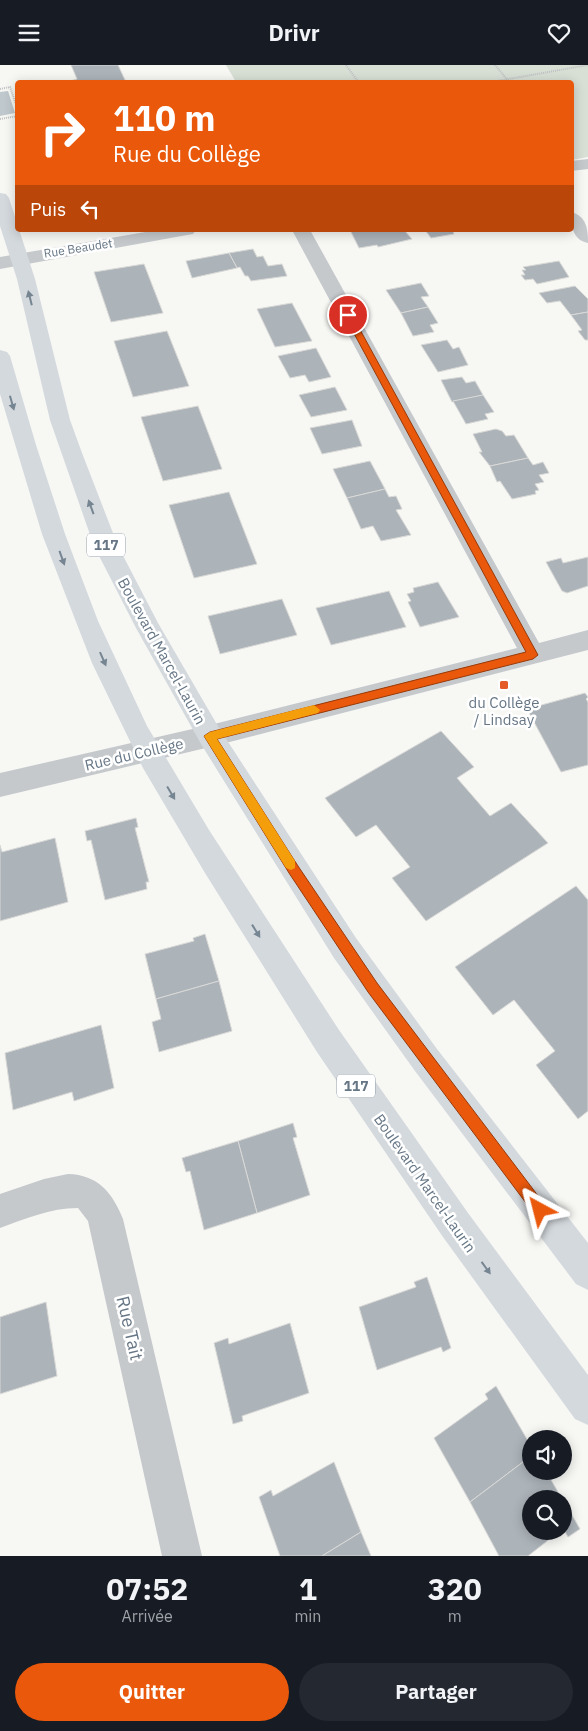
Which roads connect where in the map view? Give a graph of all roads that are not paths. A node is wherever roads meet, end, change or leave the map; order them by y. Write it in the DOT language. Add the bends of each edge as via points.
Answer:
graph roads {
  1 [pos="588,164"];
  2 [pos="574,166"];
  3 [pos="0,198"];
  4 [pos="574,221"];
  5 [pos="174,232"];
  6 [pos="302,232"];
  7 [pos="588,238"];
  8 [pos="10,260"];
  9 [pos="0,356"];
  10 [pos="588,641"];
  11 [pos="533,655"];
  12 [pos="210,736"];
  13 [pos="148,750"];
  14 [pos="0,785"];
  15 [pos="0,1211"];
  16 [pos="588,1272"];
  17 [pos="588,1406"];
  18 [pos="182,1556"];
  1 -- 2 [label="street"];
  3 -- 8 [label="main road, Boulevard Marcel-Laurin / 117"];
  4 -- 7 [label="street"];
  5 -- 8 [label="street, Rue Beaudet"];
  6 -- 11 [label="street"];
  12 -- 8 [label="main road, Boulevard Marcel-Laurin / 117, one-way" via="123,582 97,523 60,421"];
  9 -- 13 [label="main road, Boulevard Marcel-Laurin / 117, one-way" via="44,510 70,580 122,702"];
  10 -- 11 [label="street, Rue du Collège"];
  11 -- 12 [label="street, Rue du Collège"];
  12 -- 13 [label="street, Rue du Collège"];
  12 -- 16 [label="main road, Boulevard Marcel-Laurin / 117" via="290,864 382,1001"];
  13 -- 14 [label="street, Rue du Collège"];
  13 -- 17 [label="main road, Boulevard Marcel-Laurin / 117, one-way" via="195,833 343,1067 454,1226"];
  15 -- 18 [label="street, Rue Tait" via="73,1190 86,1194 106,1219"];
}
